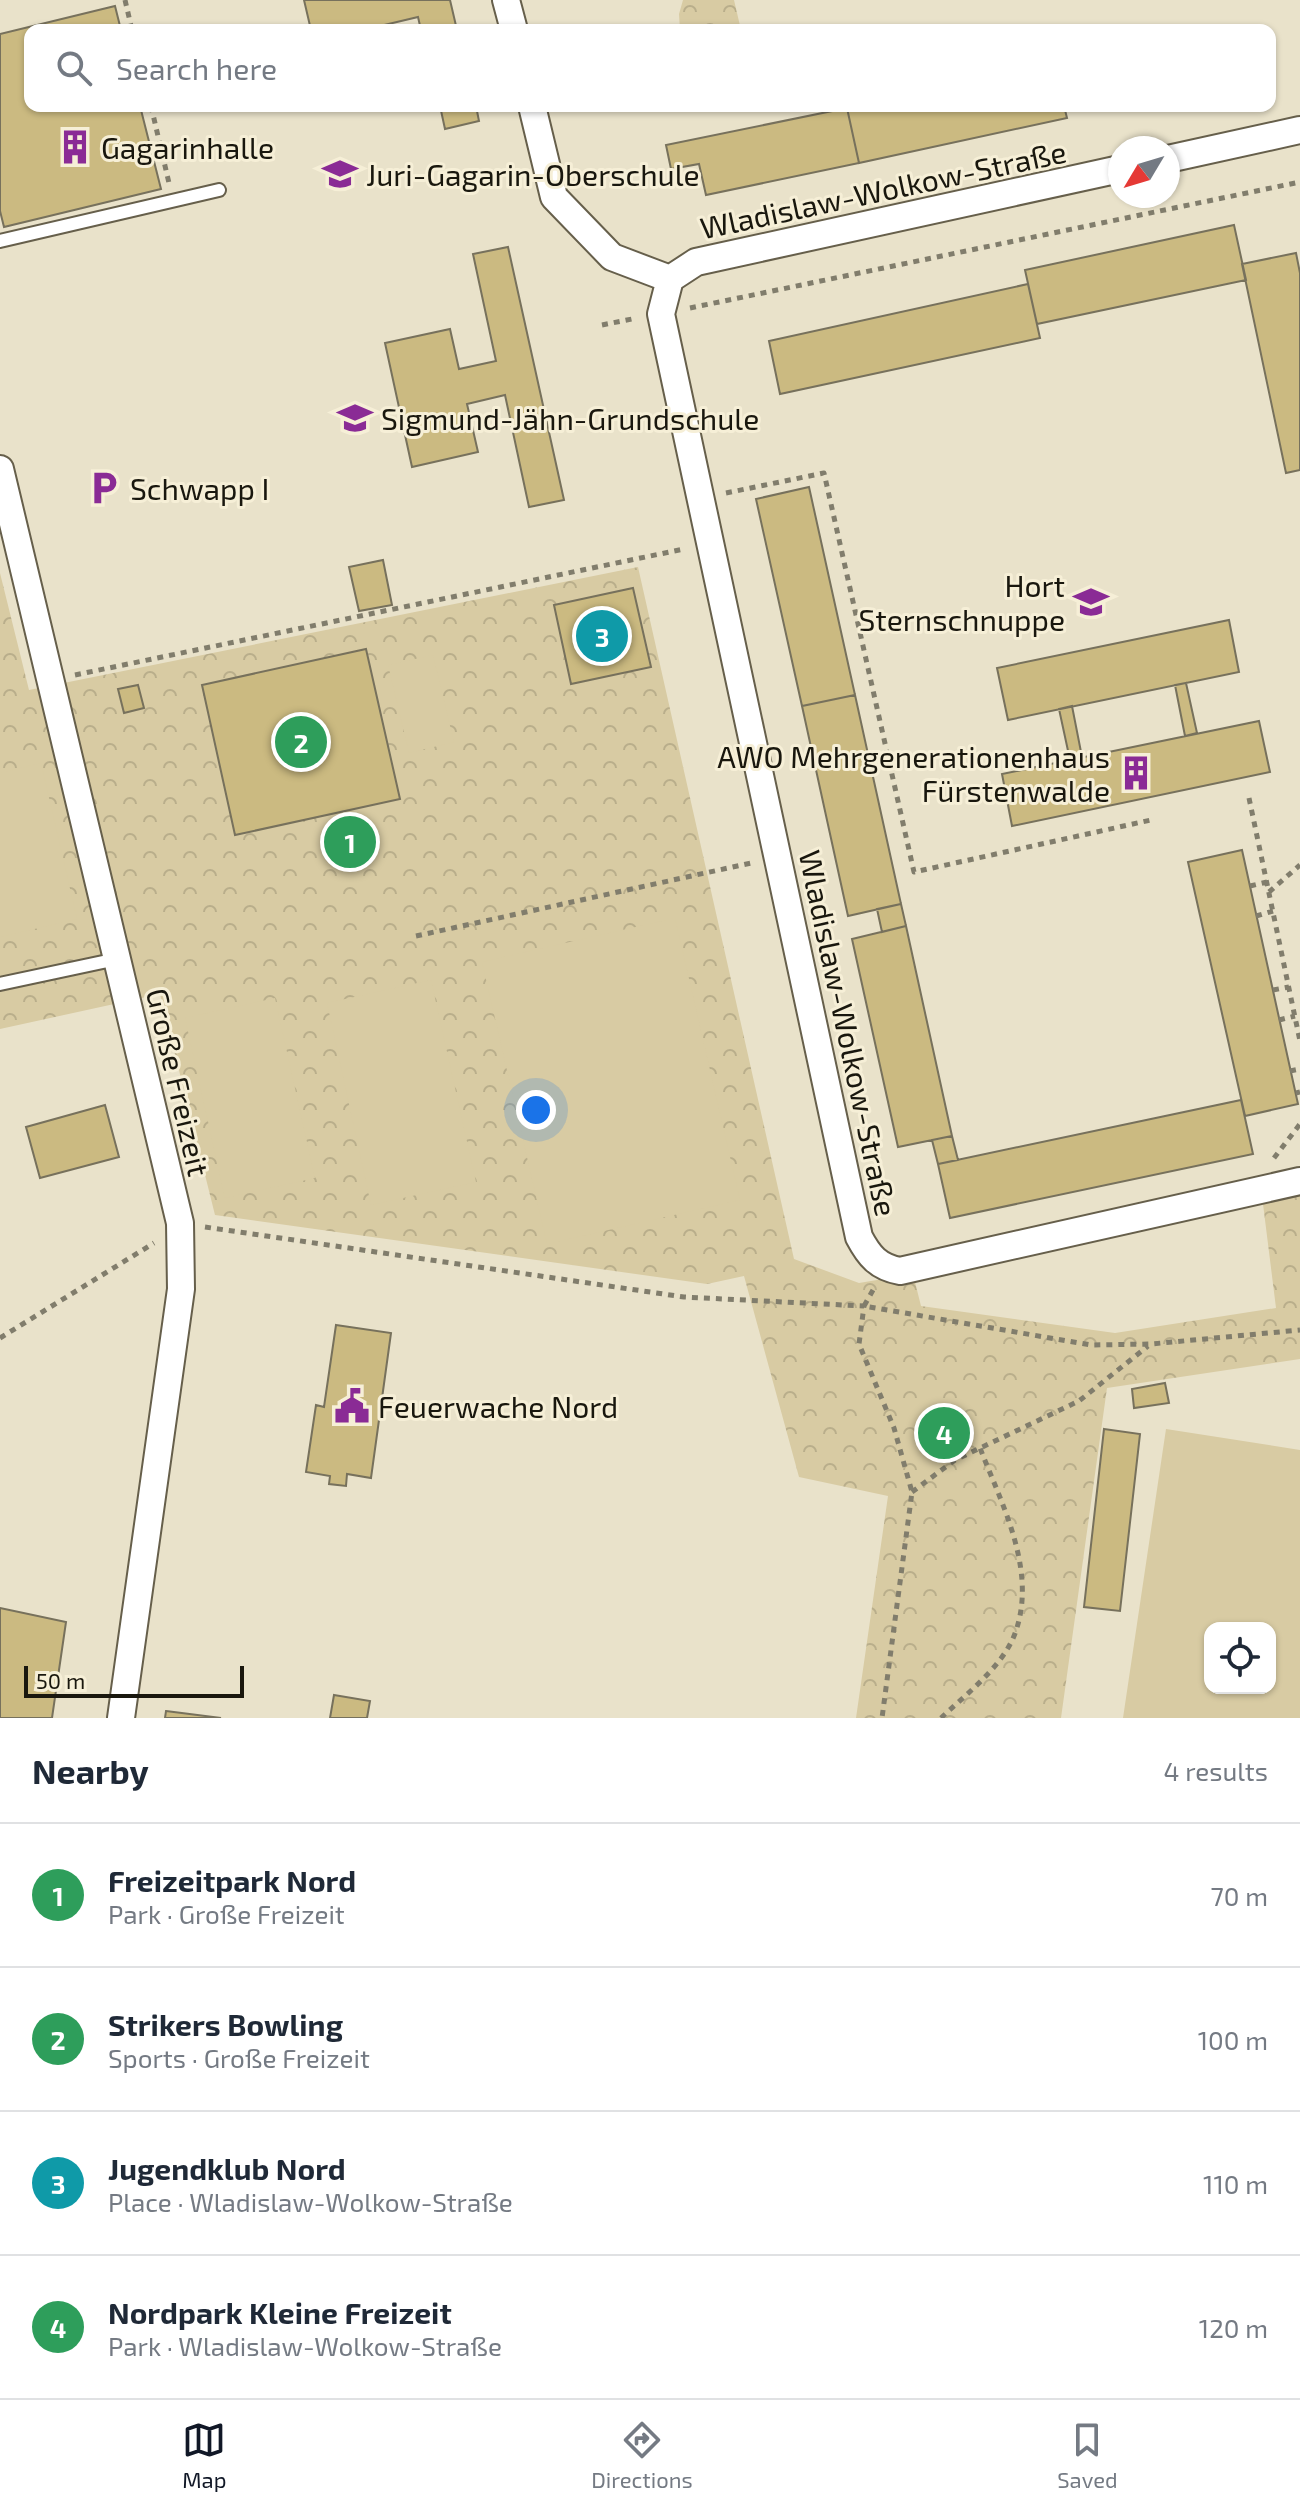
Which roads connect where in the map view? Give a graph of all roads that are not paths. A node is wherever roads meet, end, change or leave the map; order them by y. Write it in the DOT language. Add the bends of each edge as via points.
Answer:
graph roads {
  1 [pos="506,0"];
  2 [pos="512,24"];
  3 [pos="533,112"];
  4 [pos="1300,130"];
  5 [pos="1180,156"];
  6 [pos="1108,172"];
  7 [pos="219,190"];
  8 [pos="0,241"];
  9 [pos="670,279"];
  10 [pos="0,469"];
  11 [pos="117,959"];
  12 [pos="0,984"];
  13 [pos="1300,1181"];
  14 [pos="121,1718"];
  1 -- 2 [label="street"];
  3 -- 9 [label="street" via="554,197 612,257"];
  4 -- 5 [label="street"];
  6 -- 9 [label="street, Wladislaw-Wolkow-Straße" via="696,262"];
  7 -- 8 [label="lane"];
  9 -- 13 [label="street, Wladislaw-Wolkow-Straße" via="661,314 859,1237 869,1256 900,1271"];
  10 -- 11 [label="street, Große Freizeit"];
  11 -- 12 [label="lane"];
  11 -- 14 [label="street, Große Freizeit" via="180,1223 181,1289"];
}
